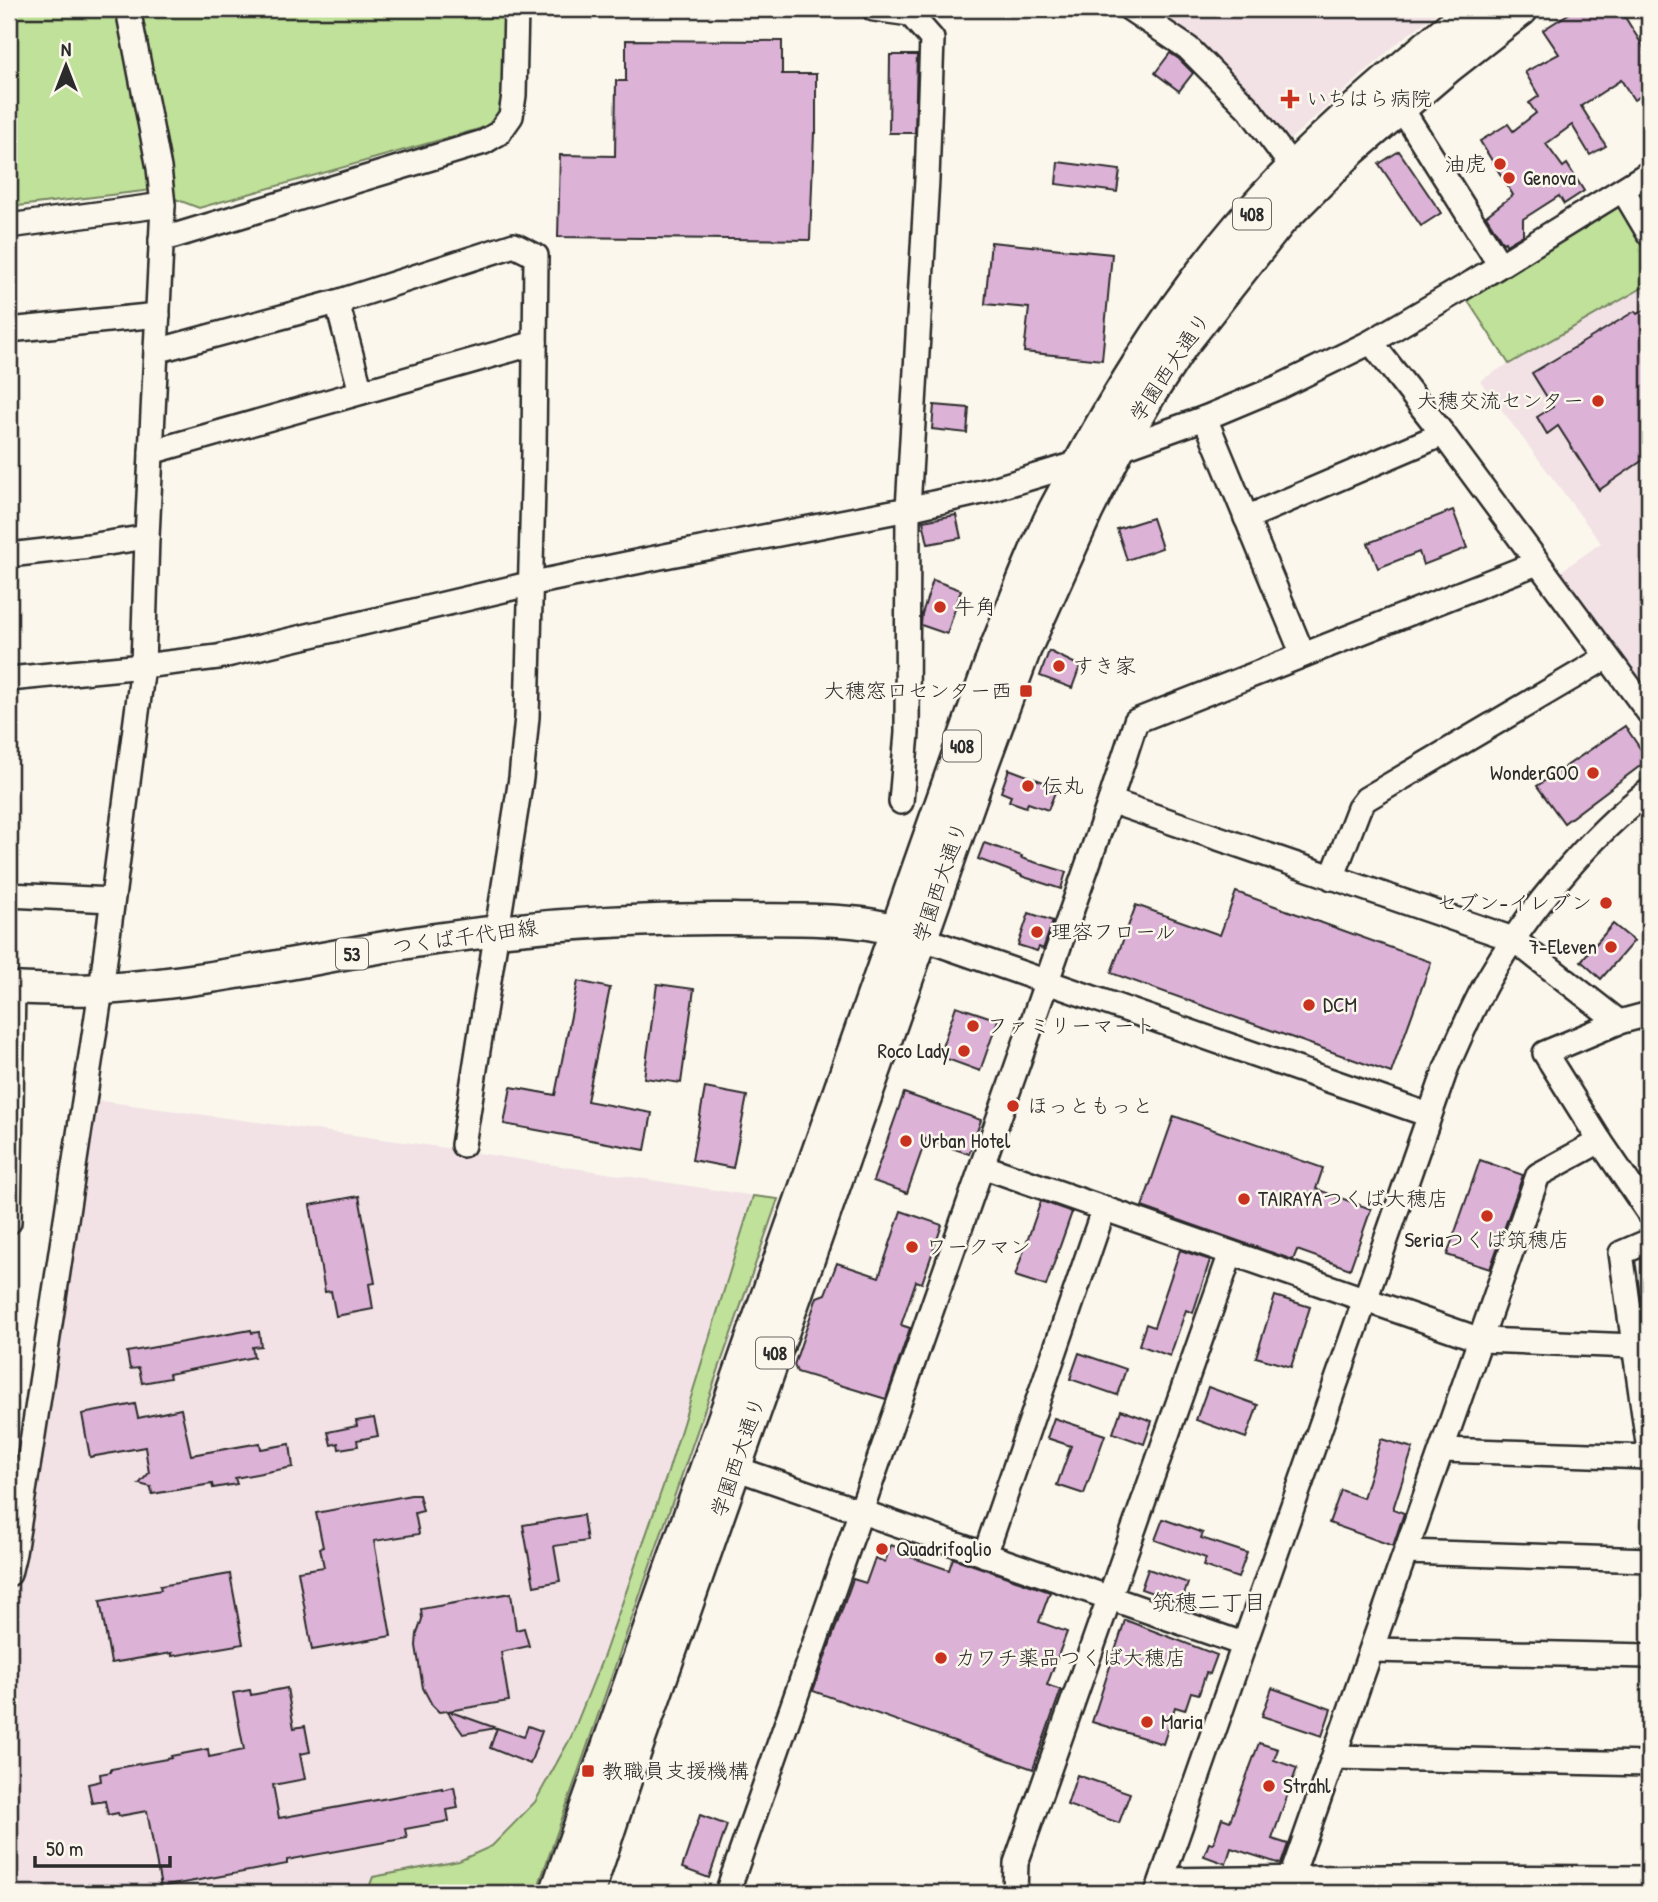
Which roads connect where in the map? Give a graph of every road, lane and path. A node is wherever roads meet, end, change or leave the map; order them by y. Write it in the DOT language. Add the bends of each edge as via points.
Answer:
graph roads {
  1 [pos="128,9"];
  2 [pos="516,9"];
  3 [pos="874,9"];
  4 [pos="1130,9"];
  5 [pos="1473,9"];
  6 [pos="1521,9"];
  7 [pos="1399,106"];
  8 [pos="1294,169"];
  9 [pos="1649,173"];
  10 [pos="1623,190"];
  11 [pos="163,205"];
  12 [pos="9,226"];
  13 [pos="1649,234"];
  14 [pos="161,240"];
  15 [pos="1500,265"];
  16 [pos="337,302"];
  17 [pos="158,315"];
  18 [pos="9,330"];
  19 [pos="1371,342"];
  20 [pos="535,343"];
  21 [pos="156,351"];
  22 [pos="362,392"];
  23 [pos="1205,418"];
  24 [pos="1443,434"];
  25 [pos="1116,451"];
  26 [pos="151,452"];
  27 [pos="1082,462"];
  28 [pos="908,509"];
  29 [pos="1246,518"];
  30 [pos="147,537"];
  31 [pos="9,555"];
  32 [pos="1537,563"];
  33 [pos="529,584"];
  34 [pos="1303,655"];
  35 [pos="1606,657"];
  36 [pos="143,666"];
  37 [pos="9,679"];
  38 [pos="1649,713"];
  39 [pos="1649,792"];
  40 [pos="1110,801"];
  41 [pos="901,803"];
  42 [pos="1332,878"];
  43 [pos="9,895"];
  44 [pos="112,900"];
  45 [pos="497,930"];
  46 [pos="909,934"];
  47 [pos="1513,939"];
  48 [pos="1047,982"];
  49 [pos="11,988"];
  50 [pos="102,990"];
  51 [pos="1649,1014"];
  52 [pos="1619,1022"];
  53 [pos="1429,1115"];
  54 [pos="1600,1141"];
  55 [pos="463,1145"];
  56 [pos="982,1166"];
  57 [pos="1104,1208"];
  58 [pos="1649,1213"];
  59 [pos="9,1222"];
  60 [pos="1649,1241"];
  61 [pos="1231,1253"];
  62 [pos="1364,1299"];
  63 [pos="1481,1340"];
  64 [pos="1634,1346"];
  65 [pos="1442,1450"];
  66 [pos="1649,1450"];
  67 [pos="1649,1457"];
  68 [pos="735,1468"];
  69 [pos="861,1511"];
  70 [pos="1406,1552"];
  71 [pos="985,1555"];
  72 [pos="1649,1560"];
  73 [pos="9,1574"];
  74 [pos="1109,1597"];
  75 [pos="1243,1644"];
  76 [pos="1372,1650"];
  77 [pos="1649,1656"];
  78 [pos="1334,1757"];
  79 [pos="1649,1764"];
  80 [pos="1292,1878"];
  81 [pos="1649,1878"];
  82 [pos="1385,1885"];
  83 [pos="1159,1886"];
  84 [pos="557,1893"];
  85 [pos="587,1893"];
  86 [pos="727,1893"];
  87 [pos="1015,1893"];
  1 -- 11 [label="street"];
  2 -- 14 [label="street" via="514,95 511,116 499,133 484,142"];
  3 -- 28 [label="street" via="910,14 932,39"];
  4 -- 8 [label="street" via="1188,48 1249,109"];
  5 -- 8 [label="highway, 学園西大通り / 408"];
  6 -- 7 [label="highway, 学園西大通り / 408"];
  7 -- 15 [label="street"];
  7 -- 25 [label="highway, 学園西大通り / 408" via="1280,220 1181,345"];
  8 -- 27 [label="highway, 学園西大通り / 408" via="1185,295 1120,392"];
  9 -- 10 [label="street"];
  10 -- 13 [label="street"];
  10 -- 15 [label="street"];
  11 -- 12 [label="street"];
  11 -- 14 [label="street"];
  14 -- 17 [label="street"];
  15 -- 19 [label="street"];
  16 -- 20 [label="street" via="514,245 536,256"];
  16 -- 21 [label="street"];
  16 -- 22 [label="street"];
  17 -- 18 [label="street"];
  17 -- 21 [label="street"];
  19 -- 23 [label="street"];
  19 -- 24 [label="street"];
  20 -- 22 [label="street"];
  20 -- 33 [label="street"];
  21 -- 26 [label="street"];
  22 -- 26 [label="street"];
  23 -- 25 [label="street"];
  23 -- 29 [label="street"];
  24 -- 29 [label="street"];
  24 -- 32 [label="street"];
  25 -- 27 [label="street"];
  25 -- 46 [label="highway, 学園西大通り / 408" via="1024,649"];
  26 -- 30 [label="street"];
  27 -- 28 [label="street"];
  27 -- 46 [label="highway, 学園西大通り / 408" via="1046,532 997,648"];
  28 -- 33 [label="street"];
  28 -- 41 [label="street" via="907,733"];
  29 -- 34 [label="street"];
  30 -- 31 [label="street"];
  30 -- 36 [label="street"];
  32 -- 34 [label="street"];
  32 -- 35 [label="street"];
  33 -- 36 [label="street" via="218,657"];
  33 -- 45 [label="street" via="527,717"];
  34 -- 40 [label="street" via="1136,721"];
  35 -- 38 [label="street"];
  35 -- 42 [label="street" via="1366,799"];
  36 -- 37 [label="street"];
  36 -- 44 [label="street"];
  39 -- 47 [label="street" via="1574,863"];
  40 -- 42 [label="street"];
  40 -- 48 [label="street"];
  42 -- 47 [label="street"];
  43 -- 44 [label="street"];
  44 -- 50 [label="street"];
  45 -- 46 [label="main road, つくば千代田線 / 53" via="695,919 834,921"];
  45 -- 50 [label="main road, つくば千代田線 / 53" via="242,974"];
  45 -- 55 [label="street"];
  46 -- 48 [label="street"];
  46 -- 68 [label="highway, 学園西大通り / 408"];
  46 -- 84 [label="highway, 学園西大通り / 408"];
  47 -- 52 [label="street"];
  47 -- 53 [label="street" via="1467,1021"];
  48 -- 53 [label="street"];
  48 -- 56 [label="street"];
  49 -- 50 [label="main road, つくば千代田線 / 53"];
  49 -- 59 [label="street"];
  50 -- 73 [label="street"];
  51 -- 52 [label="street"];
  52 -- 54 [label="street" via="1545,1054"];
  53 -- 62 [label="street"];
  54 -- 58 [label="street"];
  54 -- 63 [label="street" via="1538,1175"];
  56 -- 57 [label="street"];
  56 -- 69 [label="street"];
  57 -- 61 [label="street"];
  57 -- 71 [label="street"];
  60 -- 64 [label="street" via="1621,1253"];
  61 -- 62 [label="street"];
  61 -- 74 [label="street"];
  62 -- 63 [label="street"];
  62 -- 75 [label="street"];
  63 -- 64 [label="street"];
  63 -- 65 [label="street"];
  64 -- 66 [label="street"];
  65 -- 67 [label="street"];
  65 -- 70 [label="street"];
  68 -- 69 [label="street"];
  68 -- 85 [label="highway, 学園西大通り / 408"];
  69 -- 71 [label="street"];
  69 -- 86 [label="street"];
  70 -- 72 [label="street"];
  70 -- 76 [label="street"];
  71 -- 74 [label="street"];
  74 -- 75 [label="street"];
  74 -- 87 [label="street" via="1016,1863"];
  75 -- 83 [label="street"];
  76 -- 77 [label="street"];
  76 -- 78 [label="street"];
  78 -- 79 [label="street"];
  78 -- 80 [label="street"];
  80 -- 82 [label="street"];
  80 -- 83 [label="street"];
  81 -- 82 [label="street"];
}
